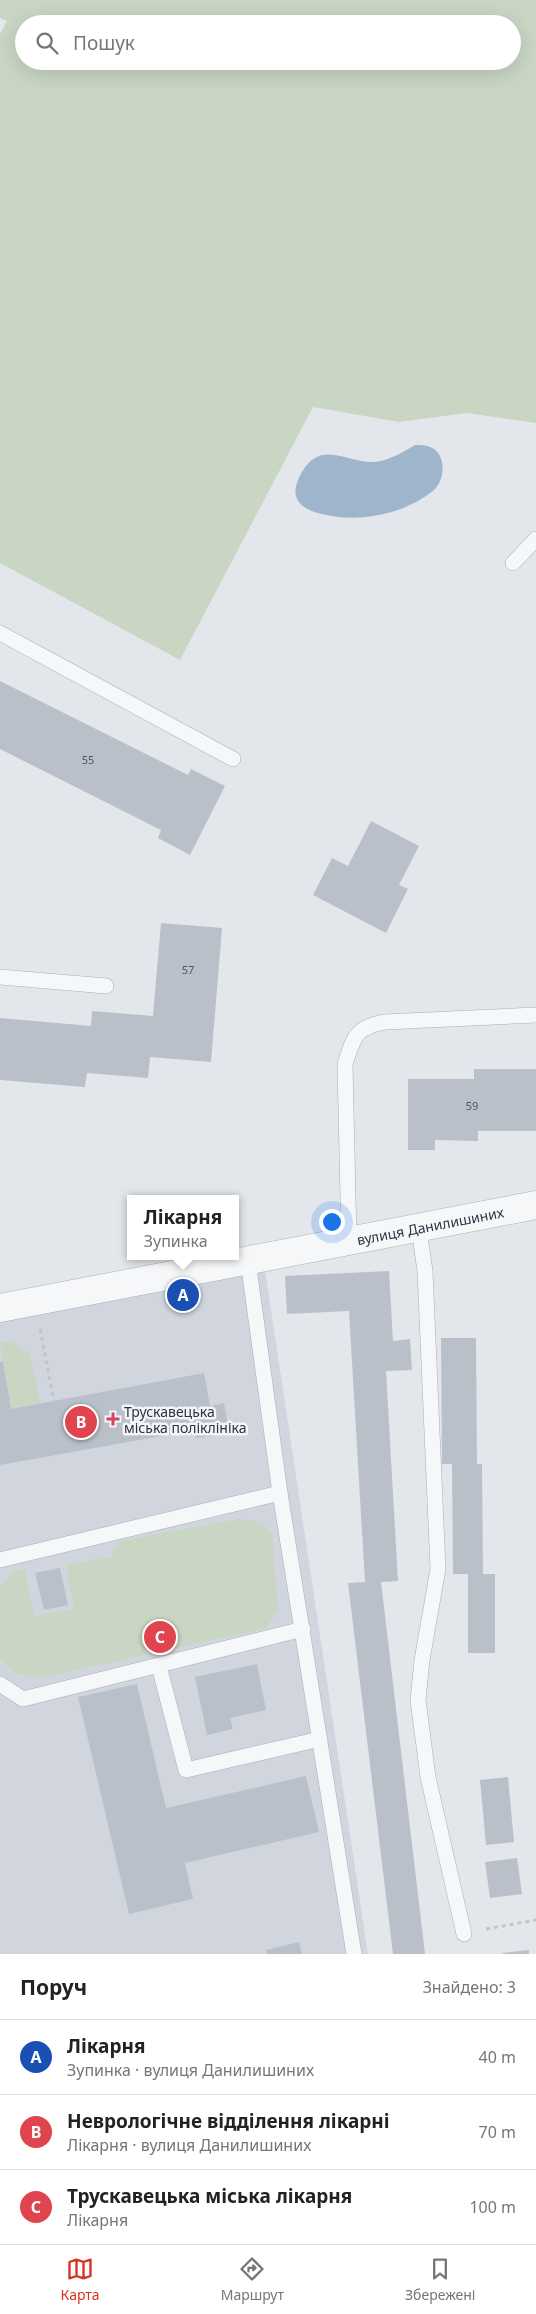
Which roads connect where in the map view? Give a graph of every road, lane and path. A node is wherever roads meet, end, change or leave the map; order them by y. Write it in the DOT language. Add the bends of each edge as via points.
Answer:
graph roads {
  1 [pos="536,539"];
  2 [pos="513,563"];
  3 [pos="0,633"];
  4 [pos="233,759"];
  5 [pos="0,977"];
  6 [pos="106,986"];
  7 [pos="536,1015"];
  8 [pos="536,1205"];
  9 [pos="419,1228"];
  10 [pos="349,1242"];
  11 [pos="248,1261"];
  12 [pos="0,1308"];
  13 [pos="45,1356"];
  14 [pos="54,1401"];
  15 [pos="280,1493"];
  16 [pos="0,1560"];
  17 [pos="303,1629"];
  18 [pos="159,1666"];
  19 [pos="0,1684"];
  20 [pos="320,1740"];
  21 [pos="536,1920"];
  22 [pos="464,1934"];
  23 [pos="354,1954"];
  1 -- 2 [label="lane"];
  3 -- 4 [label="lane"];
  5 -- 6 [label="lane"];
  7 -- 10 [label="lane" via="385,1022 368,1025 354,1038 345,1064"];
  8 -- 9 [label="street, вулиця Данилишиних"];
  9 -- 10 [label="street, вулиця Данилишиних"];
  9 -- 22 [label="lane" via="425,1271 438,1569 418,1700 428,1778"];
  10 -- 11 [label="street, вулиця Данилишиних"];
  11 -- 12 [label="street, вулиця Данилишиних"];
  11 -- 15 [label="lane"];
  13 -- 14 [label="path"];
  15 -- 16 [label="lane"];
  15 -- 17 [label="lane"];
  17 -- 18 [label="lane"];
  17 -- 20 [label="lane"];
  18 -- 19 [label="lane" via="23,1700"];
  18 -- 20 [label="lane" via="186,1770"];
  20 -- 23 [label="lane"];
  21 -- 22 [label="path"];
}
